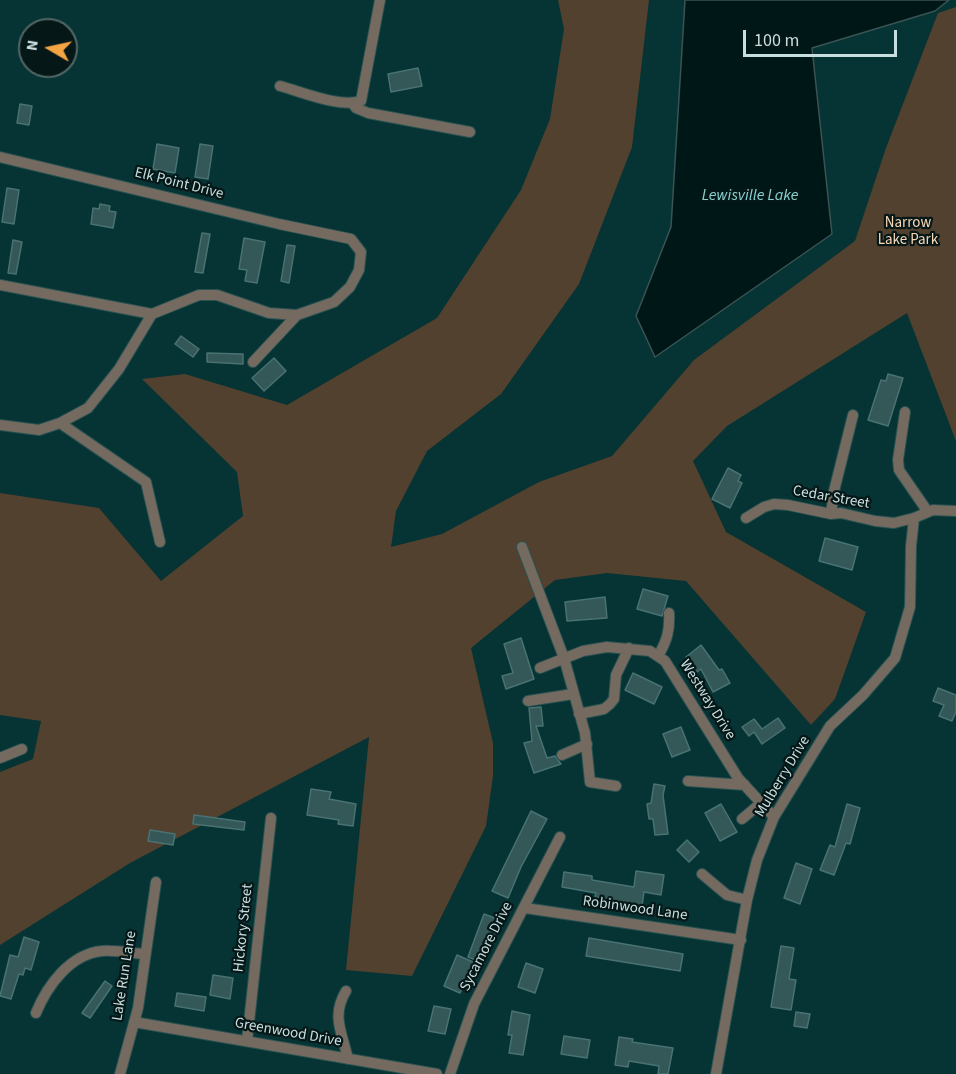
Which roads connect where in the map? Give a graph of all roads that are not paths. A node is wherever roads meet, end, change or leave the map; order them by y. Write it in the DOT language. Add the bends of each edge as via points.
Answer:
graph roads {
  1 [pos="380,0"];
  2 [pos="280,86"];
  3 [pos="353,104"];
  4 [pos="470,132"];
  5 [pos="0,157"];
  6 [pos="0,285"];
  7 [pos="152,314"];
  8 [pos="297,315"];
  9 [pos="253,362"];
  10 [pos="905,412"];
  11 [pos="853,415"];
  12 [pos="60,423"];
  13 [pos="0,424"];
  14 [pos="956,511"];
  15 [pos="928,512"];
  16 [pos="831,514"];
  17 [pos="746,518"];
  18 [pos="914,518"];
  19 [pos="160,542"];
  20 [pos="522,547"];
  21 [pos="669,613"];
  22 [pos="628,648"];
  23 [pos="658,656"];
  24 [pos="564,658"];
  25 [pos="540,668"];
  26 [pos="573,694"];
  27 [pos="528,702"];
  28 [pos="579,714"];
  29 [pos="587,744"];
  30 [pos="22,749"];
  31 [pos="562,755"];
  32 [pos="0,758"];
  33 [pos="688,781"];
  34 [pos="745,785"];
  35 [pos="616,786"];
  36 [pos="761,802"];
  37 [pos="774,817"];
  38 [pos="271,818"];
  39 [pos="742,819"];
  40 [pos="560,837"];
  41 [pos="702,874"];
  42 [pos="156,882"];
  43 [pos="747,900"];
  44 [pos="525,908"];
  45 [pos="741,940"];
  46 [pos="144,954"];
  47 [pos="346,991"];
  48 [pos="36,1013"];
  49 [pos="134,1022"];
  50 [pos="247,1041"];
  51 [pos="348,1059"];
  52 [pos="120,1074"];
  53 [pos="437,1074"];
  54 [pos="450,1074"];
  55 [pos="716,1074"];
  1 -- 3 [label="street" via="361,101"];
  2 -- 3 [label="street"];
  3 -- 4 [label="street" via="368,113"];
  5 -- 8 [label="street, Elk Point Drive" via="351,238 361,252 359,270 350,287 334,303"];
  6 -- 7 [label="street"];
  7 -- 8 [label="street" via="199,295 217,295 268,313"];
  7 -- 12 [label="street" via="119,369 88,408"];
  8 -- 9 [label="street"];
  10 -- 15 [label="street" via="899,470"];
  11 -- 16 [label="street"];
  12 -- 13 [label="street" via="39,430"];
  12 -- 19 [label="street" via="146,482"];
  14 -- 15 [label="street"];
  15 -- 18 [label="street, Cedar Street"];
  16 -- 17 [label="street, Cedar Street" via="774,504"];
  16 -- 18 [label="street, Cedar Street" via="894,523"];
  18 -- 37 [label="street, Mulberry Drive" via="910,607 895,658 830,726"];
  20 -- 24 [label="street"];
  21 -- 23 [label="street" via="670,629"];
  22 -- 23 [label="street, Westway Drive"];
  22 -- 24 [label="street, Westway Drive" via="608,647"];
  22 -- 28 [label="street" via="616,675 614,699 604,709"];
  23 -- 34 [label="street, Westway Drive"];
  24 -- 25 [label="street, Westway Drive"];
  24 -- 26 [label="street"];
  26 -- 27 [label="street"];
  26 -- 28 [label="street"];
  28 -- 29 [label="street"];
  29 -- 31 [label="street"];
  29 -- 35 [label="street" via="590,782"];
  30 -- 32 [label="street"];
  33 -- 34 [label="street"];
  34 -- 36 [label="street, Westway Drive"];
  36 -- 37 [label="street, Westway Drive"];
  36 -- 39 [label="street"];
  37 -- 43 [label="street, Mulberry Drive"];
  38 -- 50 [label="street, Hickory Street"];
  40 -- 44 [label="street, Sycamore Drive"];
  41 -- 43 [label="street" via="727,895"];
  42 -- 46 [label="street, Lake Run Lane"];
  43 -- 45 [label="street, Mulberry Drive"];
  44 -- 45 [label="street, Robinwood Lane"];
  44 -- 54 [label="street, Sycamore Drive" via="474,1004"];
  45 -- 55 [label="street, Mulberry Drive"];
  46 -- 48 [label="street" via="103,951 79,959 48,988"];
  46 -- 49 [label="street, Lake Run Lane"];
  47 -- 51 [label="street" via="337,1013"];
  49 -- 50 [label="street, Greenwood Drive"];
  49 -- 52 [label="street, Lake Run Lane"];
  50 -- 51 [label="street, Greenwood Drive"];
  51 -- 53 [label="street, Greenwood Drive"];
}
